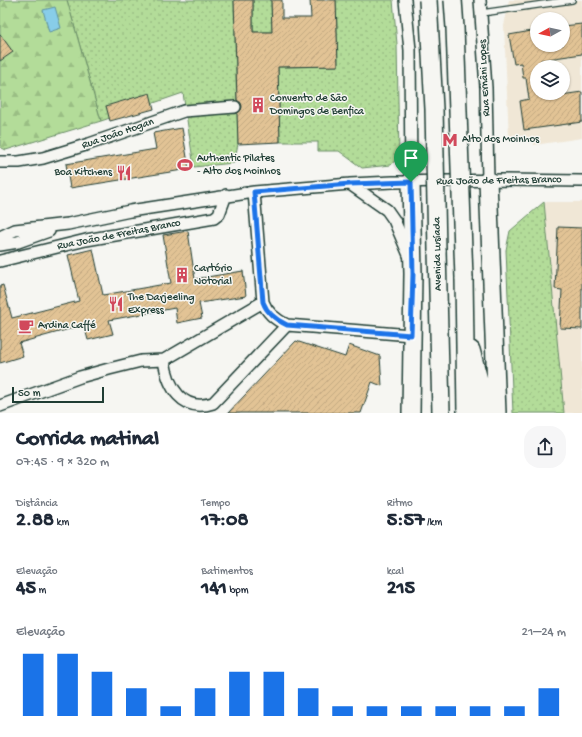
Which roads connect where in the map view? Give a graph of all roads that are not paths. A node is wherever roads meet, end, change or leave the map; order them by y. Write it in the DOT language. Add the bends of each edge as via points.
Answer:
graph roads {
  1 [pos="405,0"];
  2 [pos="428,0"];
  3 [pos="453,0"];
  4 [pos="480,0"];
  5 [pos="572,0"];
  6 [pos="554,1"];
  7 [pos="482,13"];
  8 [pos="235,107"];
  9 [pos="0,162"];
  10 [pos="488,180"];
  11 [pos="582,181"];
  12 [pos="411,182"];
  13 [pos="350,184"];
  14 [pos="254,192"];
  15 [pos="226,195"];
  16 [pos="68,224"];
  17 [pos="0,237"];
  18 [pos="0,245"];
  19 [pos="0,261"];
  20 [pos="413,264"];
  21 [pos="263,302"];
  22 [pos="464,321"];
  23 [pos="287,325"];
  24 [pos="411,335"];
  25 [pos="164,360"];
  26 [pos="440,364"];
  27 [pos="0,406"];
  28 [pos="411,413"];
  29 [pos="434,413"];
  30 [pos="441,413"];
  31 [pos="466,413"];
  32 [pos="483,413"];
  33 [pos="498,413"];
  1 -- 12 [label="street" via="410,50"];
  2 -- 26 [label="main road, Avenida Lusíada, bridge" via="434,109"];
  3 -- 22 [label="main road, bridge"];
  4 -- 7 [label="street, Rua Ernâni Lopes"];
  5 -- 6 [label="lane"];
  6 -- 7 [label="lane"];
  7 -- 10 [label="street, Rua Ernâni Lopes"];
  8 -- 9 [label="street, Rua João Hogan" via="184,111 43,158"];
  10 -- 11 [label="street, Rua João de Freitas Branco"];
  10 -- 12 [label="street, Rua João de Freitas Branco"];
  10 -- 33 [label="main road"];
  12 -- 13 [label="street, Rua João de Freitas Branco"];
  12 -- 20 [label="main road"];
  13 -- 14 [label="street, Rua João de Freitas Branco"];
  13 -- 20 [label="street" via="387,210"];
  14 -- 15 [label="street, Rua João de Freitas Branco"];
  14 -- 21 [label="street"];
  15 -- 16 [label="street, Rua João de Freitas Branco"];
  15 -- 19 [label="street, Rua João de Freitas Branco" via="219,214 214,218 86,240"];
  16 -- 17 [label="street, Rua João de Freitas Branco" via="15,230"];
  16 -- 18 [label="street, Rua João de Freitas Branco" via="18,242"];
  20 -- 24 [label="main road"];
  21 -- 23 [label="street" via="271,315"];
  21 -- 25 [label="street"];
  22 -- 31 [label="main road"];
  22 -- 32 [label="main road" via="479,380"];
  23 -- 24 [label="street"];
  23 -- 25 [label="street" via="213,402 206,406 189,405 180,398 170,385"];
  24 -- 28 [label="main road"];
  25 -- 27 [label="street" via="141,361 108,368"];
  26 -- 29 [label="main road"];
  26 -- 30 [label="main road, Avenida Lusíada"];
}
